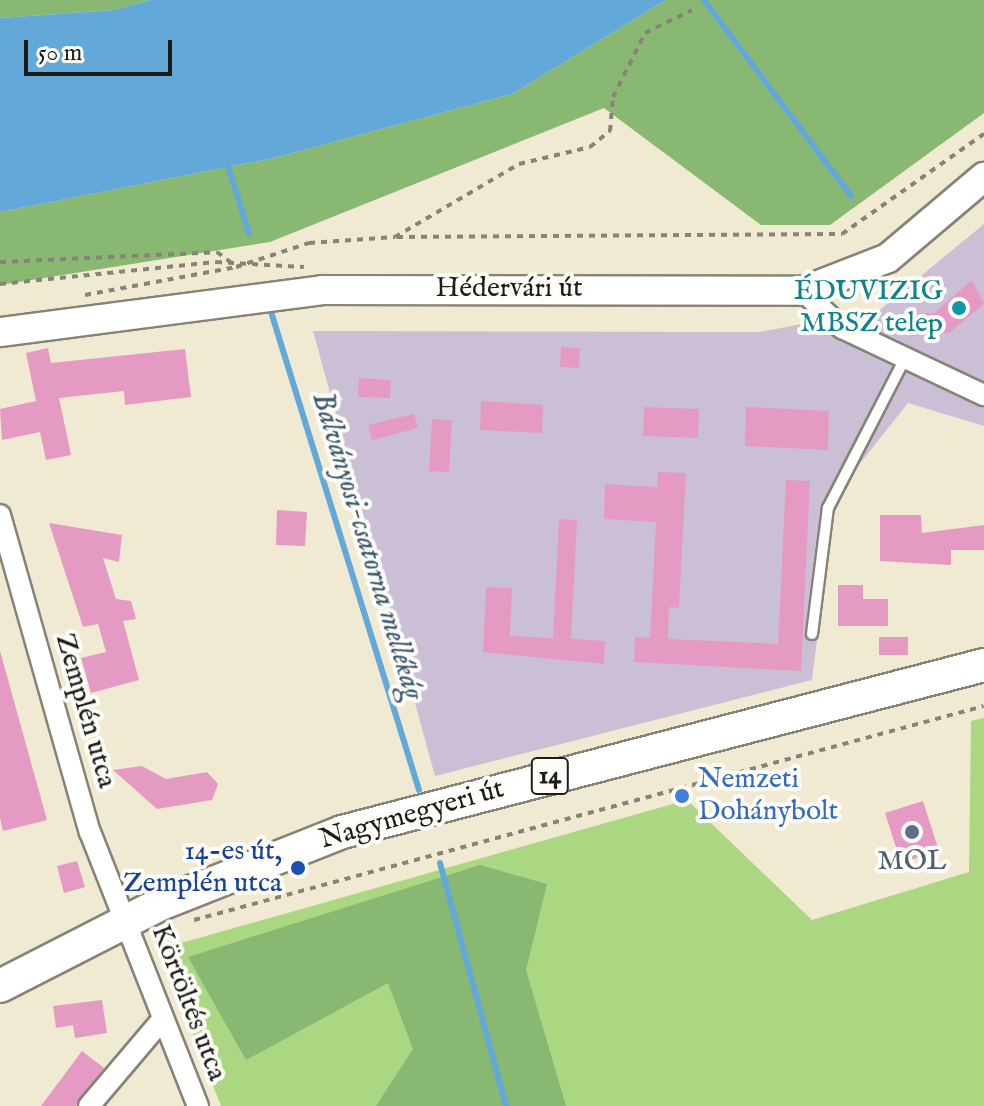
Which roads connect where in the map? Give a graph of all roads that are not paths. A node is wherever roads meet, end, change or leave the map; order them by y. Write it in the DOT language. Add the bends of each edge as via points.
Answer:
graph roads {
  1 [pos="984,177"];
  2 [pos="803,291"];
  3 [pos="0,332"];
  4 [pos="903,362"];
  5 [pos="984,395"];
  6 [pos="0,515"];
  7 [pos="812,634"];
  8 [pos="984,665"];
  9 [pos="126,920"];
  10 [pos="0,986"];
  11 [pos="162,1020"];
  12 [pos="89,1106"];
  13 [pos="198,1106"];
  1 -- 2 [label="street, Hédervári út" via="888,258"];
  2 -- 3 [label="street, Hédervári út" via="322,290"];
  2 -- 4 [label="street" via="842,328"];
  4 -- 5 [label="street"];
  4 -- 7 [label="lane" via="828,508"];
  6 -- 9 [label="street, Zemplén utca" via="90,832"];
  8 -- 9 [label="main road, Nagymegyeri út / 14" via="381,820"];
  9 -- 10 [label="main road, Nagymegyeri út / 14"];
  9 -- 11 [label="street, Körtöltés utca"];
  11 -- 12 [label="street"];
  11 -- 13 [label="street, Körtöltés utca"];
}
